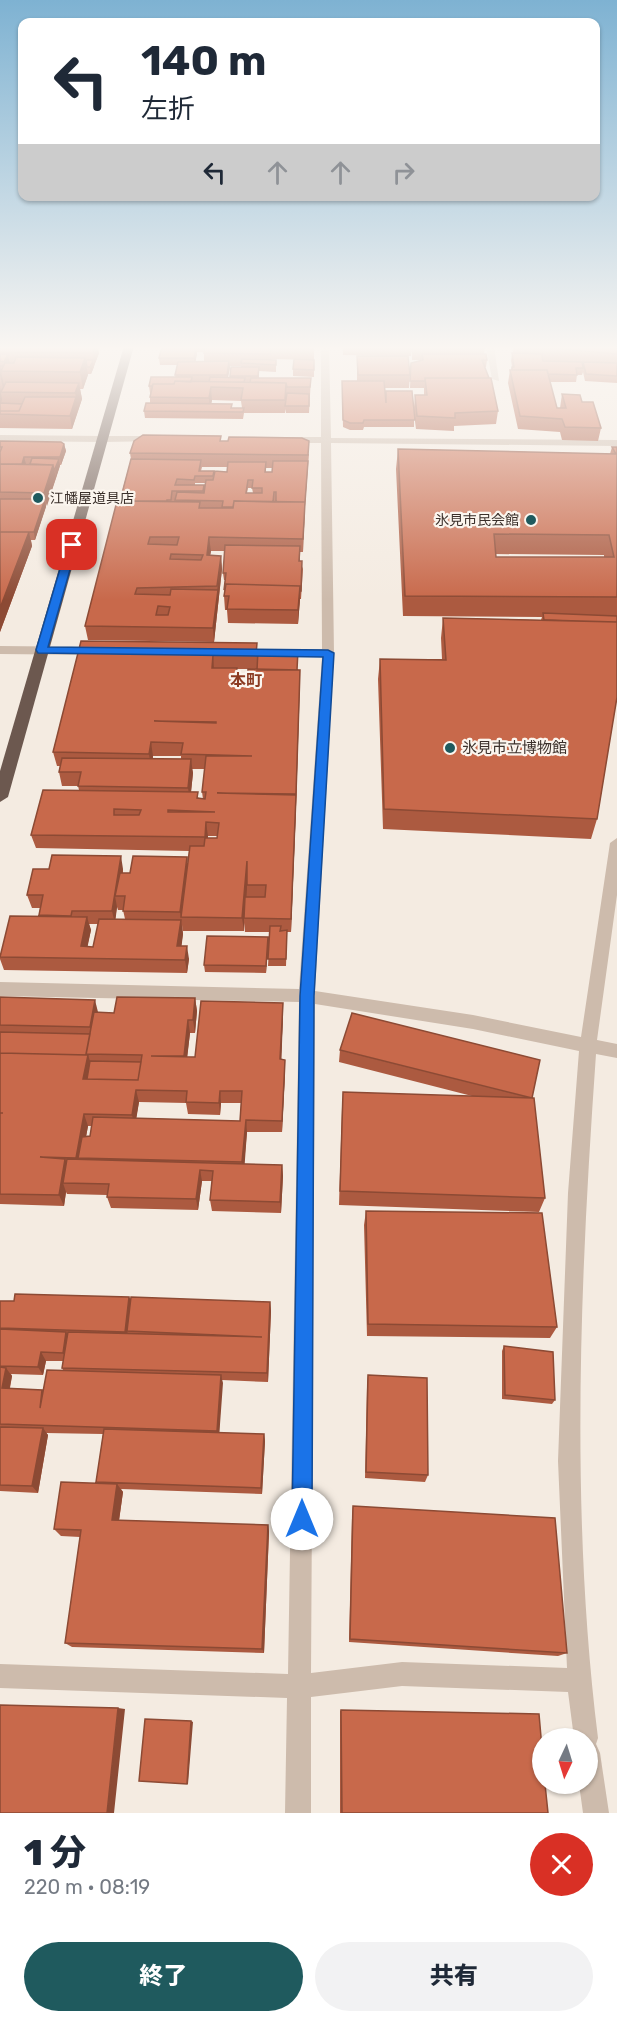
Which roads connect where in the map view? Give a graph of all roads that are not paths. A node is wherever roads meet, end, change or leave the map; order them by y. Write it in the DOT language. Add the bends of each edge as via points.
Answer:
graph roads {
  1 [pos="104,431"];
  2 [pos="327,431"];
  3 [pos="0,438"];
  4 [pos="102,439"];
  5 [pos="173,439"];
  6 [pos="279,440"];
  7 [pos="327,440"];
  8 [pos="617,443"];
  9 [pos="0,650"];
  10 [pos="42,650"];
  11 [pos="113,651"];
  12 [pos="269,653"];
  13 [pos="328,653"];
  14 [pos="0,796"];
  15 [pos="617,843"];
  16 [pos="0,989"];
  17 [pos="307,996"];
  18 [pos="588,1044"];
  19 [pos="617,1051"];
  20 [pos="0,1676"];
  21 [pos="579,1680"];
  22 [pos="301,1686"];
  23 [pos="585,1728"];
  24 [pos="593,1794"];
  25 [pos="298,1813"];
  26 [pos="596,1813"];
  1 -- 4 [label="highway"];
  2 -- 7 [label="street"];
  3 -- 4 [label="street"];
  4 -- 5 [label="street"];
  4 -- 10 [label="highway"];
  6 -- 7 [label="street"];
  7 -- 8 [label="street"];
  7 -- 13 [label="street"];
  9 -- 10 [label="street"];
  10 -- 11 [label="street"];
  10 -- 14 [label="highway"];
  12 -- 13 [label="street"];
  13 -- 17 [label="street"];
  15 -- 18 [label="street"];
  16 -- 17 [label="street"];
  17 -- 18 [label="street"];
  17 -- 22 [label="street"];
  18 -- 19 [label="street"];
  18 -- 21 [label="street" via="577,1193 569,1461"];
  20 -- 22 [label="street"];
  21 -- 22 [label="street" via="402,1674"];
  21 -- 23 [label="street"];
  22 -- 25 [label="street"];
  24 -- 26 [label="street"];
}
